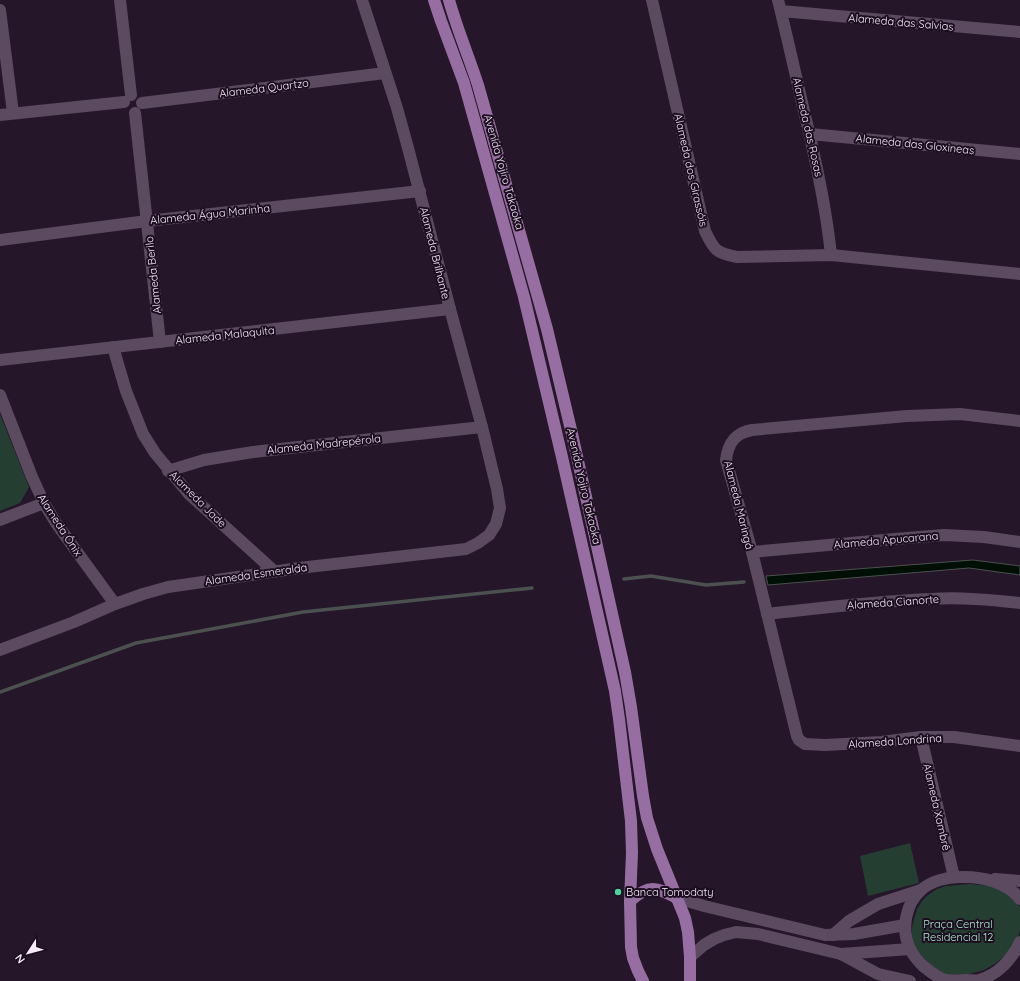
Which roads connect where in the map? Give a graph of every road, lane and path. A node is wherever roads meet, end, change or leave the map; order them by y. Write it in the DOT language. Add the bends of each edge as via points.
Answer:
graph roads {
  1 [pos="120,0"];
  2 [pos="362,0"];
  3 [pos="434,0"];
  4 [pos="450,0"];
  5 [pos="652,0"];
  6 [pos="780,6"];
  7 [pos="0,10"];
  8 [pos="1020,32"];
  9 [pos="385,74"];
  10 [pos="128,98"];
  11 [pos="142,103"];
  12 [pos="13,113"];
  13 [pos="134,113"];
  14 [pos="0,114"];
  15 [pos="810,134"];
  16 [pos="1020,154"];
  17 [pos="420,191"];
  18 [pos="147,221"];
  19 [pos="0,240"];
  20 [pos="831,255"];
  21 [pos="1020,274"];
  22 [pos="450,309"];
  23 [pos="160,342"];
  24 [pos="113,348"];
  25 [pos="0,360"];
  26 [pos="0,395"];
  27 [pos="1020,421"];
  28 [pos="482,427"];
  29 [pos="168,470"];
  30 [pos="44,503"];
  31 [pos="500,508"];
  32 [pos="0,520"];
  33 [pos="1020,542"];
  34 [pos="752,552"];
  35 [pos="274,571"];
  36 [pos="1020,603"];
  37 [pos="115,604"];
  38 [pos="767,614"];
  39 [pos="0,650"];
  40 [pos="797,736"];
  41 [pos="921,737"];
  42 [pos="1020,746"];
  43 [pos="954,877"];
  44 [pos="986,878"];
  45 [pos="1020,881"];
  46 [pos="921,890"];
  47 [pos="677,898"];
  48 [pos="1020,900"];
  49 [pos="630,901"];
  50 [pos="905,925"];
  51 [pos="854,934"];
  52 [pos="833,935"];
  53 [pos="1020,942"];
  54 [pos="910,949"];
  55 [pos="858,953"];
  56 [pos="841,954"];
  57 [pos="1020,955"];
  58 [pos="690,957"];
  59 [pos="1007,963"];
  60 [pos="689,980"];
  61 [pos="946,980"];
  62 [pos="643,981"];
  63 [pos="910,981"];
  64 [pos="930,981"];
  65 [pos="978,981"];
  1 -- 10 [label="street"];
  2 -- 9 [label="street, Alameda Brilhante"];
  3 -- 49 [label="main road, Avenida Yojiro Takaoka" via="464,83 524,297 614,684 631,821"];
  4 -- 47 [label="main road, Avenida Yojiro Takaoka" via="481,92 547,329 625,672 647,818"];
  5 -- 20 [label="street, Alameda dos Girassóis" via="705,231 711,244 718,251 737,257"];
  6 -- 8 [label="street, Alameda das Salvias"];
  6 -- 15 [label="street, Alameda das Rosas"];
  7 -- 12 [label="street"];
  9 -- 11 [label="street, Alameda Quartzo"];
  9 -- 17 [label="street, Alameda Brilhante"];
  10 -- 11 [label="street" via="135,94"];
  10 -- 12 [label="street"];
  10 -- 13 [label="street" via="124,106 126,110"];
  11 -- 13 [label="street" via="142,108"];
  12 -- 14 [label="street"];
  13 -- 18 [label="street, Alameda Berilo"];
  15 -- 16 [label="street, Alameda das Gloxineas"];
  15 -- 20 [label="street, Alameda das Rosas" via="823,195"];
  17 -- 18 [label="street, Alameda Água Marinha"];
  17 -- 22 [label="street, Alameda Brilhante"];
  18 -- 19 [label="street, Alameda Água Marinha"];
  18 -- 23 [label="street, Alameda Berilo"];
  20 -- 21 [label="street, Alameda dos Girassóis"];
  22 -- 23 [label="street, Alameda Malaquita"];
  22 -- 28 [label="street, Alameda Brilhante"];
  23 -- 24 [label="street, Alameda Malaquita"];
  24 -- 25 [label="street, Alameda Malaquita"];
  24 -- 29 [label="street, Alameda Jade" via="143,434"];
  26 -- 30 [label="street, Alameda Ônix"];
  27 -- 34 [label="street, Alameda Maringá" via="960,414 744,431 729,446 726,460"];
  28 -- 29 [label="street, Alameda Madrepérola" via="253,452 204,460"];
  28 -- 31 [label="street, Alameda Brilhante"];
  29 -- 35 [label="street, Alameda Jade" via="189,494"];
  30 -- 32 [label="street"];
  30 -- 37 [label="street, Alameda Ônix"];
  31 -- 35 [label="street, Alameda Esmeralda" via="496,524 489,535 466,549"];
  33 -- 34 [label="street, Alameda Apucarana" via="944,535"];
  34 -- 38 [label="street, Alameda Maringá"];
  35 -- 37 [label="street, Alameda Esmeralda" via="168,587"];
  36 -- 38 [label="street, Alameda Cianorte" via="932,599"];
  37 -- 39 [label="street, Alameda Esmeralda"];
  38 -- 40 [label="street, Alameda Maringá"];
  40 -- 41 [label="street, Alameda Londrina" via="805,744 825,745"];
  41 -- 42 [label="street, Alameda Londrina" via="954,737"];
  41 -- 43 [label="street, Alameda Xambrê"];
  43 -- 44 [label="street"];
  43 -- 46 [label="street" via="935,882"];
  44 -- 45 [label="street"];
  44 -- 48 [label="street" via="1010,889"];
  46 -- 50 [label="street" via="910,904"];
  46 -- 52 [label="street" via="878,904 849,921"];
  47 -- 49 [label="main road" via="663,891 650,889"];
  47 -- 52 [label="street" via="740,915"];
  47 -- 58 [label="main road, Avenida Yojiro Takaoka" via="685,918"];
  49 -- 62 [label="main road, Avenida Yojiro Takaoka" via="631,947"];
  50 -- 51 [label="street"];
  50 -- 54 [label="street"];
  51 -- 52 [label="street"];
  51 -- 55 [label="street"];
  53 -- 59 [label="street"];
  54 -- 55 [label="street"];
  54 -- 61 [label="street" via="928,971"];
  55 -- 56 [label="street"];
  56 -- 58 [label="street" via="758,934 736,932 714,939"];
  56 -- 63 [label="street" via="878,974"];
  57 -- 59 [label="street"];
  58 -- 60 [label="main road, Avenida Yojiro Takaoka"];
  59 -- 65 [label="street"];
  61 -- 64 [label="street"];
  61 -- 65 [label="street"];
}
